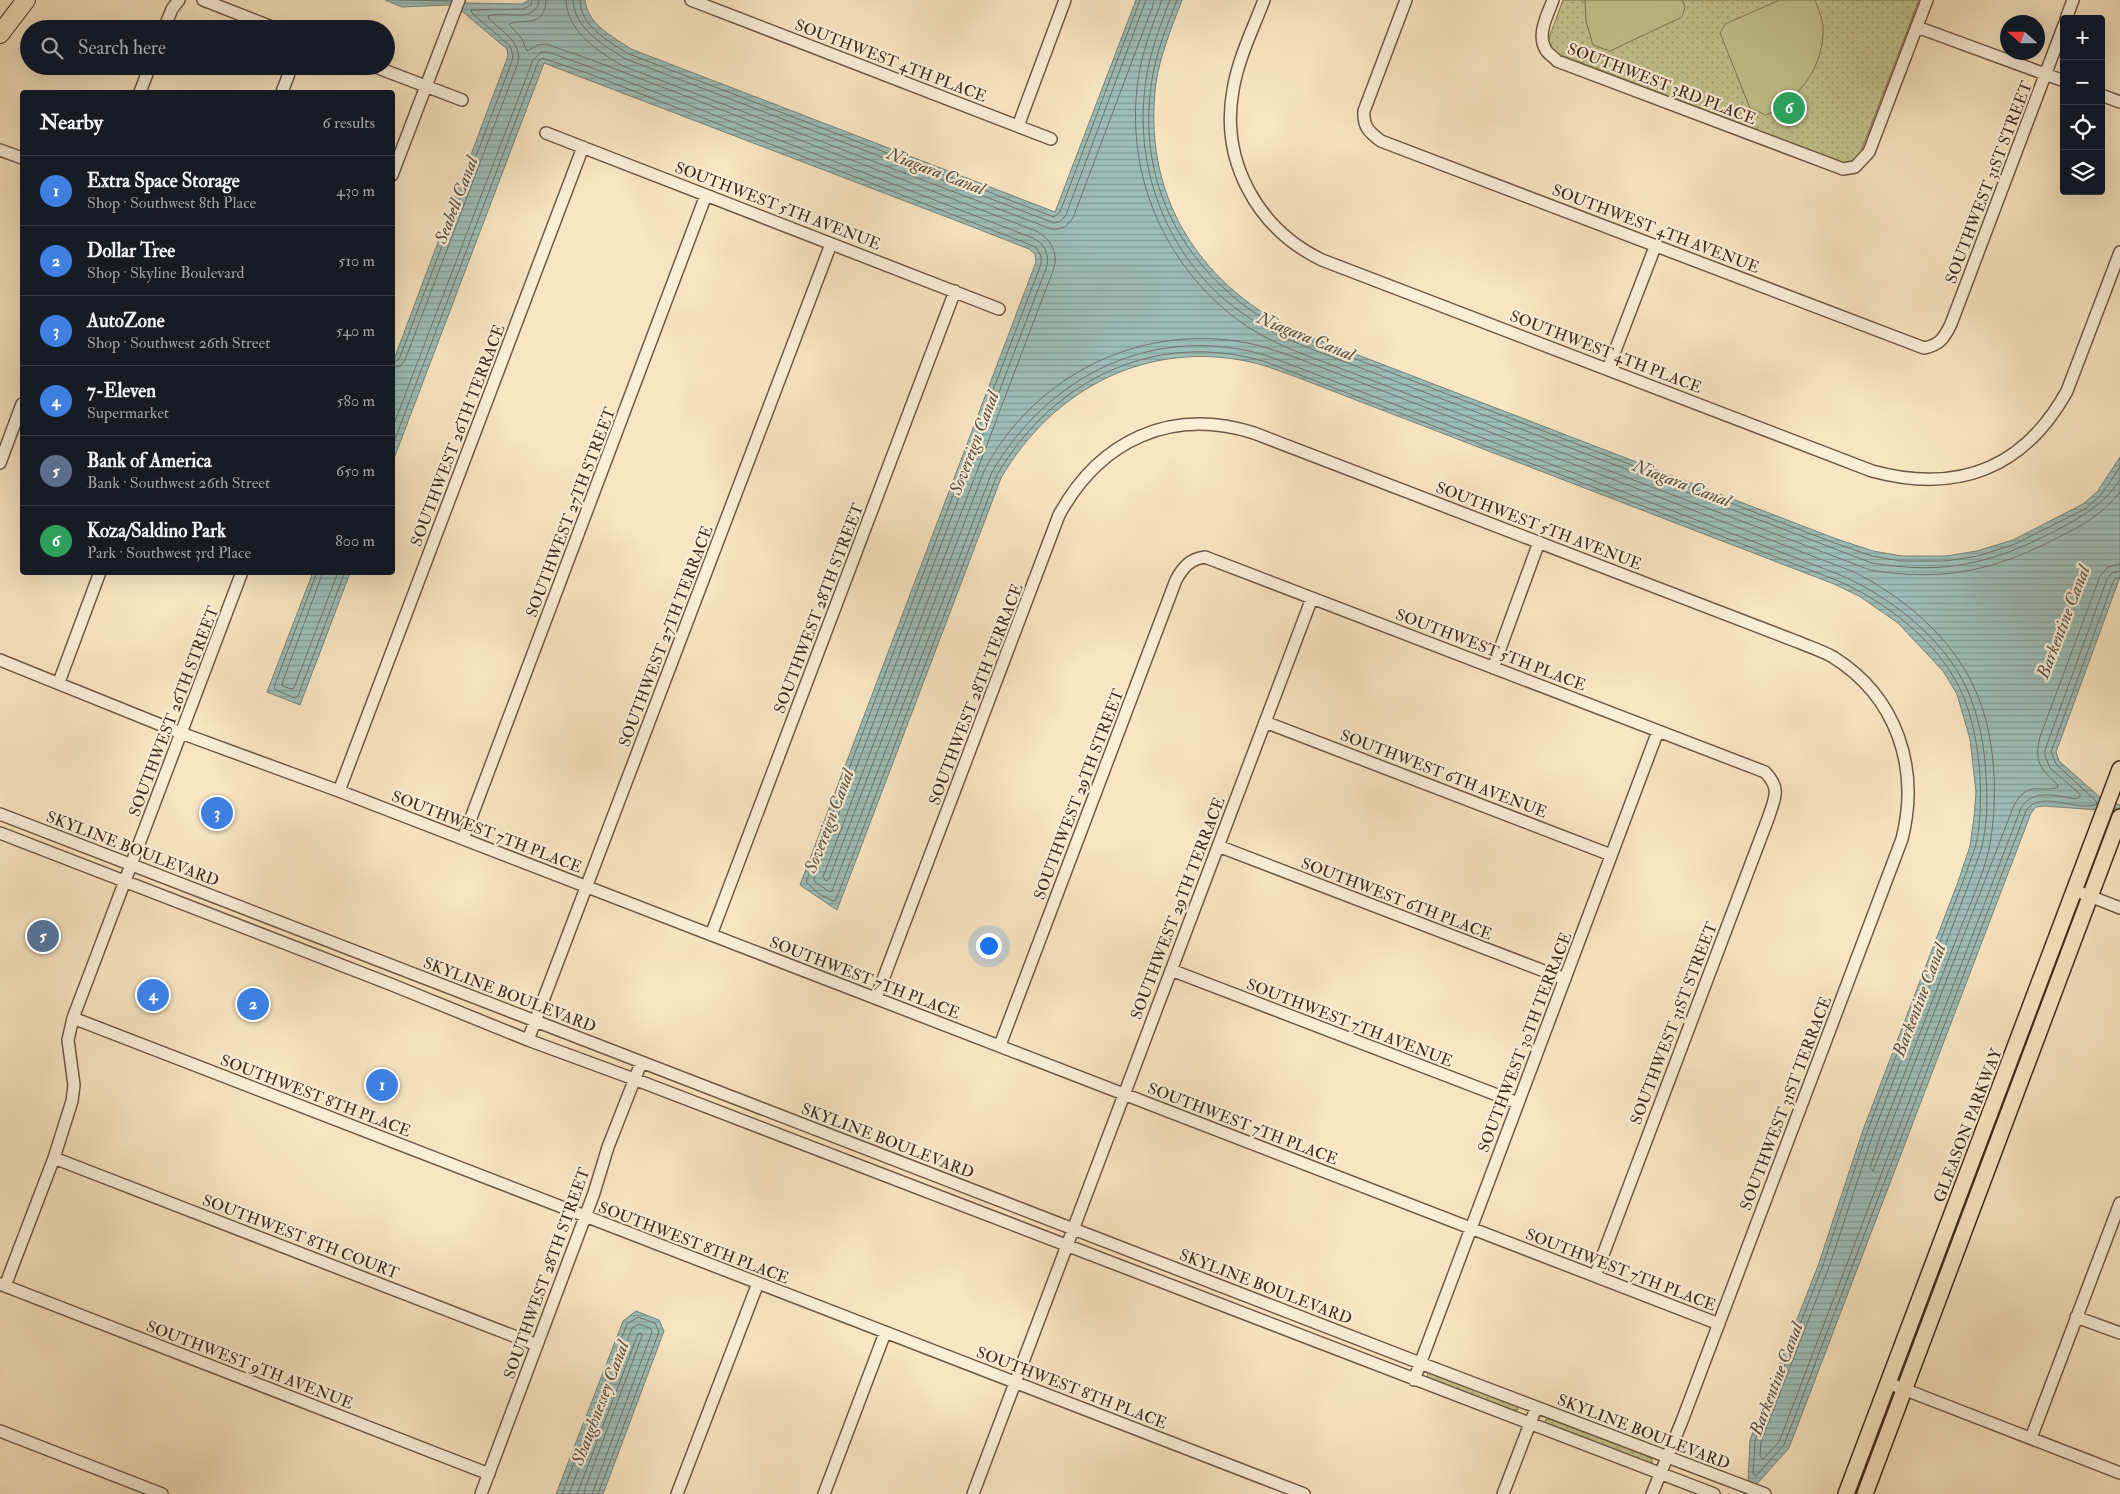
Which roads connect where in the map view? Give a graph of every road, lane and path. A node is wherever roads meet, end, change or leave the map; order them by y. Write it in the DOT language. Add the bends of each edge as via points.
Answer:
graph roads {
  1 [pos="26,0"];
  2 [pos="179,0"];
  3 [pos="203,0"];
  4 [pos="459,0"];
  5 [pos="691,0"];
  6 [pos="1064,0"];
  7 [pos="1264,0"];
  8 [pos="1406,0"];
  9 [pos="1553,0"];
  10 [pos="1927,0"];
  11 [pos="2073,0"];
  12 [pos="2067,15"];
  13 [pos="168,20"];
  14 [pos="254,20"];
  15 [pos="1917,27"];
  16 [pos="0,34"];
  17 [pos="2060,36"];
  18 [pos="2046,74"];
  19 [pos="147,75"];
  20 [pos="289,75"];
  21 [pos="395,75"];
  22 [pos="2060,79"];
  23 [pos="426,87"];
  24 [pos="141,90"];
  25 [pos="283,90"];
  26 [pos="2105,96"];
  27 [pos="462,100"];
  28 [pos="2120,102"];
  29 [pos="1018,126"];
  30 [pos="546,133"];
  31 [pos="1051,139"];
  32 [pos="583,147"];
  33 [pos="0,150"];
  34 [pos="20,157"];
  35 [pos="395,167"];
  36 [pos="706,195"];
  37 [pos="831,244"];
  38 [pos="1655,247"];
  39 [pos="2120,252"];
  40 [pos="954,291"];
  41 [pos="999,308"];
  42 [pos="1935,346"];
  43 [pos="1608,369"];
  44 [pos="20,409"];
  45 [pos="1147,433"];
  46 [pos="0,463"];
  47 [pos="1540,542"];
  48 [pos="1194,559"];
  49 [pos="99,575"];
  50 [pos="241,575"];
  51 [pos="1312,598"];
  52 [pos="0,660"];
  53 [pos="1493,668"];
  54 [pos="59,682"];
  55 [pos="1891,719"];
  56 [pos="1265,722"];
  57 [pos="1658,731"];
  58 [pos="181,732"];
  59 [pos="2118,775"];
  60 [pos="1773,780"];
  61 [pos="339,791"];
  62 [pos="0,814"];
  63 [pos="2118,823"];
  64 [pos="0,833"];
  65 [pos="463,839"];
  66 [pos="1218,846"];
  67 [pos="1611,855"];
  68 [pos="132,865"];
  69 [pos="125,882"];
  70 [pos="587,888"];
  71 [pos="2074,890"];
  72 [pos="2091,896"];
  73 [pos="2120,908"];
  74 [pos="711,935"];
  75 [pos="1171,970"];
  76 [pos="1565,979"];
  77 [pos="876,998"];
  78 [pos="73,1018"];
  79 [pos="536,1022"];
  80 [pos="528,1040"];
  81 [pos="1000,1045"];
  82 [pos="641,1062"];
  83 [pos="634,1079"];
  84 [pos="1124,1094"];
  85 [pos="1518,1103"];
  86 [pos="54,1158"];
  87 [pos="2120,1203"];
  88 [pos="585,1218"];
  89 [pos="1073,1229"];
  90 [pos="1471,1229"];
  91 [pos="1066,1246"];
  92 [pos="1594,1276"];
  93 [pos="758,1283"];
  94 [pos="2,1285"];
  95 [pos="2076,1317"];
  96 [pos="1719,1324"];
  97 [pos="885,1333"];
  98 [pos="2120,1333"];
  99 [pos="538,1345"];
  100 [pos="1420,1363"];
  101 [pos="1414,1380"];
  102 [pos="1015,1383"];
  103 [pos="1888,1383"];
  104 [pos="1905,1389"];
  105 [pos="1536,1408"];
  106 [pos="1530,1425"];
  107 [pos="0,1431"];
  108 [pos="2031,1438"];
  109 [pos="1667,1457"];
  110 [pos="2120,1473"];
  111 [pos="489,1474"];
  112 [pos="1660,1474"];
  113 [pos="162,1494"];
  114 [pos="481,1494"];
  115 [pos="677,1494"];
  116 [pos="824,1494"];
  117 [pos="973,1494"];
  118 [pos="1304,1494"];
  119 [pos="1503,1494"];
  120 [pos="1652,1494"];
  121 [pos="1714,1494"];
  122 [pos="1766,1494"];
  123 [pos="1846,1494"];
  124 [pos="1864,1494"];
  1 -- 16 [label="highway"];
  2 -- 13 [label="street"];
  3 -- 14 [label="street"];
  4 -- 23 [label="street"];
  5 -- 29 [label="street, SOUTHWEST 4TH PLACE"];
  6 -- 29 [label="street"];
  7 -- 43 [label="street, SOUTHWEST 4TH PLACE" via="1239,67 1231,102 1232,140 1241,176 1256,205 1270,222 1310,254"];
  8 -- 38 [label="street, SOUTHWEST 4TH AVENUE" via="1364,111 1368,130 1381,141"];
  9 -- 15 [label="street, SOUTHWEST 3RD PLACE" via="1542,37 1545,49 1558,61 1843,169 1855,167 1869,152"];
  10 -- 15 [label="street"];
  11 -- 12 [label="street"];
  15 -- 18 [label="street"];
  17 -- 18 [label="street, SOUTHWEST 31ST STREET"];
  18 -- 22 [label="street"];
  18 -- 42 [label="street, SOUTHWEST 31ST STREET" via="1951,324 1944,338"];
  19 -- 24 [label="street"];
  20 -- 25 [label="street"];
  21 -- 23 [label="street"];
  23 -- 27 [label="street"];
  23 -- 35 [label="street"];
  26 -- 28 [label="street"];
  29 -- 31 [label="street, SOUTHWEST 4TH PLACE"];
  30 -- 32 [label="street, SOUTHWEST 5TH AVENUE"];
  32 -- 36 [label="street, SOUTHWEST 5TH AVENUE"];
  32 -- 61 [label="street, SOUTHWEST 26TH TERRACE"];
  33 -- 34 [label="street"];
  36 -- 37 [label="street, SOUTHWEST 5TH AVENUE"];
  36 -- 65 [label="street, SOUTHWEST 27TH STREET"];
  37 -- 40 [label="street, SOUTHWEST 5TH AVENUE"];
  37 -- 70 [label="street, SOUTHWEST 27TH TERRACE"];
  38 -- 42 [label="street, SOUTHWEST 4TH AVENUE" via="1895,338 1924,348"];
  38 -- 43 [label="street"];
  39 -- 43 [label="street, SOUTHWEST 4TH PLACE" via="2067,391 2057,409 2044,426 2014,453 1994,465 1959,477 1921,480 1872,471"];
  40 -- 41 [label="street, SOUTHWEST 5TH AVENUE"];
  40 -- 74 [label="street, SOUTHWEST 28TH STREET"];
  44 -- 46 [label="street"];
  45 -- 47 [label="street, SOUTHWEST 5TH AVENUE" via="1194,424 1241,429"];
  45 -- 77 [label="street, SOUTHWEST 28TH TERRACE" via="1120,446 1099,462 1081,480 1059,515"];
  47 -- 53 [label="street"];
  47 -- 55 [label="street, SOUTHWEST 5TH AVENUE" via="1832,656 1862,680"];
  48 -- 51 [label="street, SOUTHWEST 5TH PLACE" via="1205,557"];
  48 -- 81 [label="street, SOUTHWEST 29TH STREET" via="1176,580"];
  49 -- 54 [label="street"];
  50 -- 58 [label="street, SOUTHWEST 26TH STREET"];
  51 -- 53 [label="street, SOUTHWEST 5TH PLACE"];
  51 -- 56 [label="street, SOUTHWEST 29TH TERRACE"];
  52 -- 54 [label="street, SOUTHWEST 7TH PLACE"];
  53 -- 57 [label="street, SOUTHWEST 5TH PLACE"];
  54 -- 58 [label="street, SOUTHWEST 7TH PLACE"];
  55 -- 96 [label="street, SOUTHWEST 31ST TERRACE" via="1902,745 1909,782 1902,839"];
  56 -- 66 [label="street, SOUTHWEST 29TH TERRACE"];
  56 -- 67 [label="street, SOUTHWEST 6TH AVENUE"];
  57 -- 60 [label="street, SOUTHWEST 5TH PLACE" via="1765,772"];
  57 -- 67 [label="street, SOUTHWEST 30TH TERRACE"];
  58 -- 61 [label="street, SOUTHWEST 7TH PLACE"];
  58 -- 68 [label="street, SOUTHWEST 26TH STREET"];
  59 -- 71 [label="main road, GLEASON PARKWAY"];
  60 -- 92 [label="street, SOUTHWEST 31ST STREET" via="1776,791 1769,816"];
  61 -- 65 [label="street, SOUTHWEST 7TH PLACE"];
  62 -- 68 [label="street, SKYLINE BOULEVARD"];
  63 -- 72 [label="main road"];
  64 -- 69 [label="street, SKYLINE BOULEVARD"];
  65 -- 70 [label="street, SOUTHWEST 7TH PLACE"];
  66 -- 75 [label="street, SOUTHWEST 29TH TERRACE"];
  66 -- 76 [label="street, SOUTHWEST 6TH PLACE"];
  67 -- 76 [label="street, SOUTHWEST 30TH TERRACE"];
  68 -- 69 [label="street, SOUTHWEST 26TH STREET"];
  68 -- 79 [label="street, SKYLINE BOULEVARD"];
  69 -- 78 [label="street, SOUTHWEST 26TH STREET"];
  69 -- 80 [label="street, SKYLINE BOULEVARD"];
  70 -- 74 [label="street, SOUTHWEST 7TH PLACE"];
  70 -- 79 [label="street, SOUTHWEST 27TH TERRACE"];
  71 -- 72 [label="street"];
  71 -- 103 [label="main road, GLEASON PARKWAY"];
  72 -- 73 [label="street"];
  72 -- 104 [label="main road"];
  74 -- 77 [label="street, SOUTHWEST 7TH PLACE"];
  75 -- 84 [label="street, SOUTHWEST 29TH TERRACE"];
  75 -- 85 [label="street, SOUTHWEST 7TH AVENUE"];
  76 -- 85 [label="street, SOUTHWEST 30TH TERRACE"];
  77 -- 81 [label="street, SOUTHWEST 7TH PLACE"];
  78 -- 86 [label="street, SOUTHWEST 26TH STREET" via="68,1040 74,1084 72,1101"];
  78 -- 88 [label="street, SOUTHWEST 8TH PLACE"];
  79 -- 80 [label="street, SOUTHWEST 27TH TERRACE"];
  79 -- 82 [label="street, SKYLINE BOULEVARD"];
  80 -- 83 [label="street, SKYLINE BOULEVARD"];
  81 -- 84 [label="street, SOUTHWEST 7TH PLACE"];
  82 -- 83 [label="street, SOUTHWEST 28TH STREET"];
  82 -- 89 [label="street, SKYLINE BOULEVARD"];
  83 -- 88 [label="street, SOUTHWEST 28TH STREET"];
  83 -- 91 [label="street, SKYLINE BOULEVARD"];
  84 -- 89 [label="street, SOUTHWEST 29TH TERRACE"];
  84 -- 90 [label="street, SOUTHWEST 7TH PLACE"];
  85 -- 90 [label="street, SOUTHWEST 30TH TERRACE"];
  86 -- 94 [label="street, SOUTHWEST 26TH STREET"];
  86 -- 99 [label="street, SOUTHWEST 8TH COURT"];
  87 -- 95 [label="street"];
  88 -- 93 [label="street, SOUTHWEST 8TH PLACE"];
  88 -- 99 [label="street, SOUTHWEST 28TH STREET"];
  89 -- 91 [label="street, SOUTHWEST 29TH TERRACE"];
  89 -- 100 [label="street, SKYLINE BOULEVARD"];
  90 -- 92 [label="street, SOUTHWEST 7TH PLACE"];
  90 -- 100 [label="street, SOUTHWEST 30TH TERRACE"];
  91 -- 101 [label="street, SKYLINE BOULEVARD"];
  91 -- 102 [label="street"];
  92 -- 96 [label="street, SOUTHWEST 7TH PLACE"];
  93 -- 97 [label="street, SOUTHWEST 8TH PLACE"];
  93 -- 115 [label="street"];
  94 -- 111 [label="street, SOUTHWEST 9TH AVENUE"];
  95 -- 98 [label="street"];
  95 -- 108 [label="street"];
  96 -- 109 [label="street, SOUTHWEST 31ST TERRACE"];
  97 -- 102 [label="street, SOUTHWEST 8TH PLACE"];
  97 -- 116 [label="street"];
  99 -- 111 [label="street, SOUTHWEST 28TH STREET"];
  100 -- 101 [label="street, SOUTHWEST 30TH TERRACE"];
  100 -- 105 [label="street, SKYLINE BOULEVARD"];
  101 -- 106 [label="street, SKYLINE BOULEVARD"];
  102 -- 117 [label="street"];
  102 -- 118 [label="street, SOUTHWEST 8TH PLACE"];
  103 -- 104 [label="street"];
  103 -- 123 [label="main road, GLEASON PARKWAY"];
  104 -- 108 [label="street"];
  104 -- 124 [label="main road"];
  105 -- 106 [label="street"];
  105 -- 109 [label="street, SKYLINE BOULEVARD"];
  106 -- 112 [label="street, SKYLINE BOULEVARD"];
  106 -- 119 [label="street"];
  107 -- 113 [label="street"];
  108 -- 110 [label="street"];
  109 -- 112 [label="street, SOUTHWEST 31ST TERRACE"];
  109 -- 122 [label="street, SKYLINE BOULEVARD"];
  111 -- 114 [label="street, SOUTHWEST 28TH STREET"];
  112 -- 120 [label="street, SOUTHWEST 31ST TERRACE"];
  112 -- 121 [label="street, SKYLINE BOULEVARD"];
}
